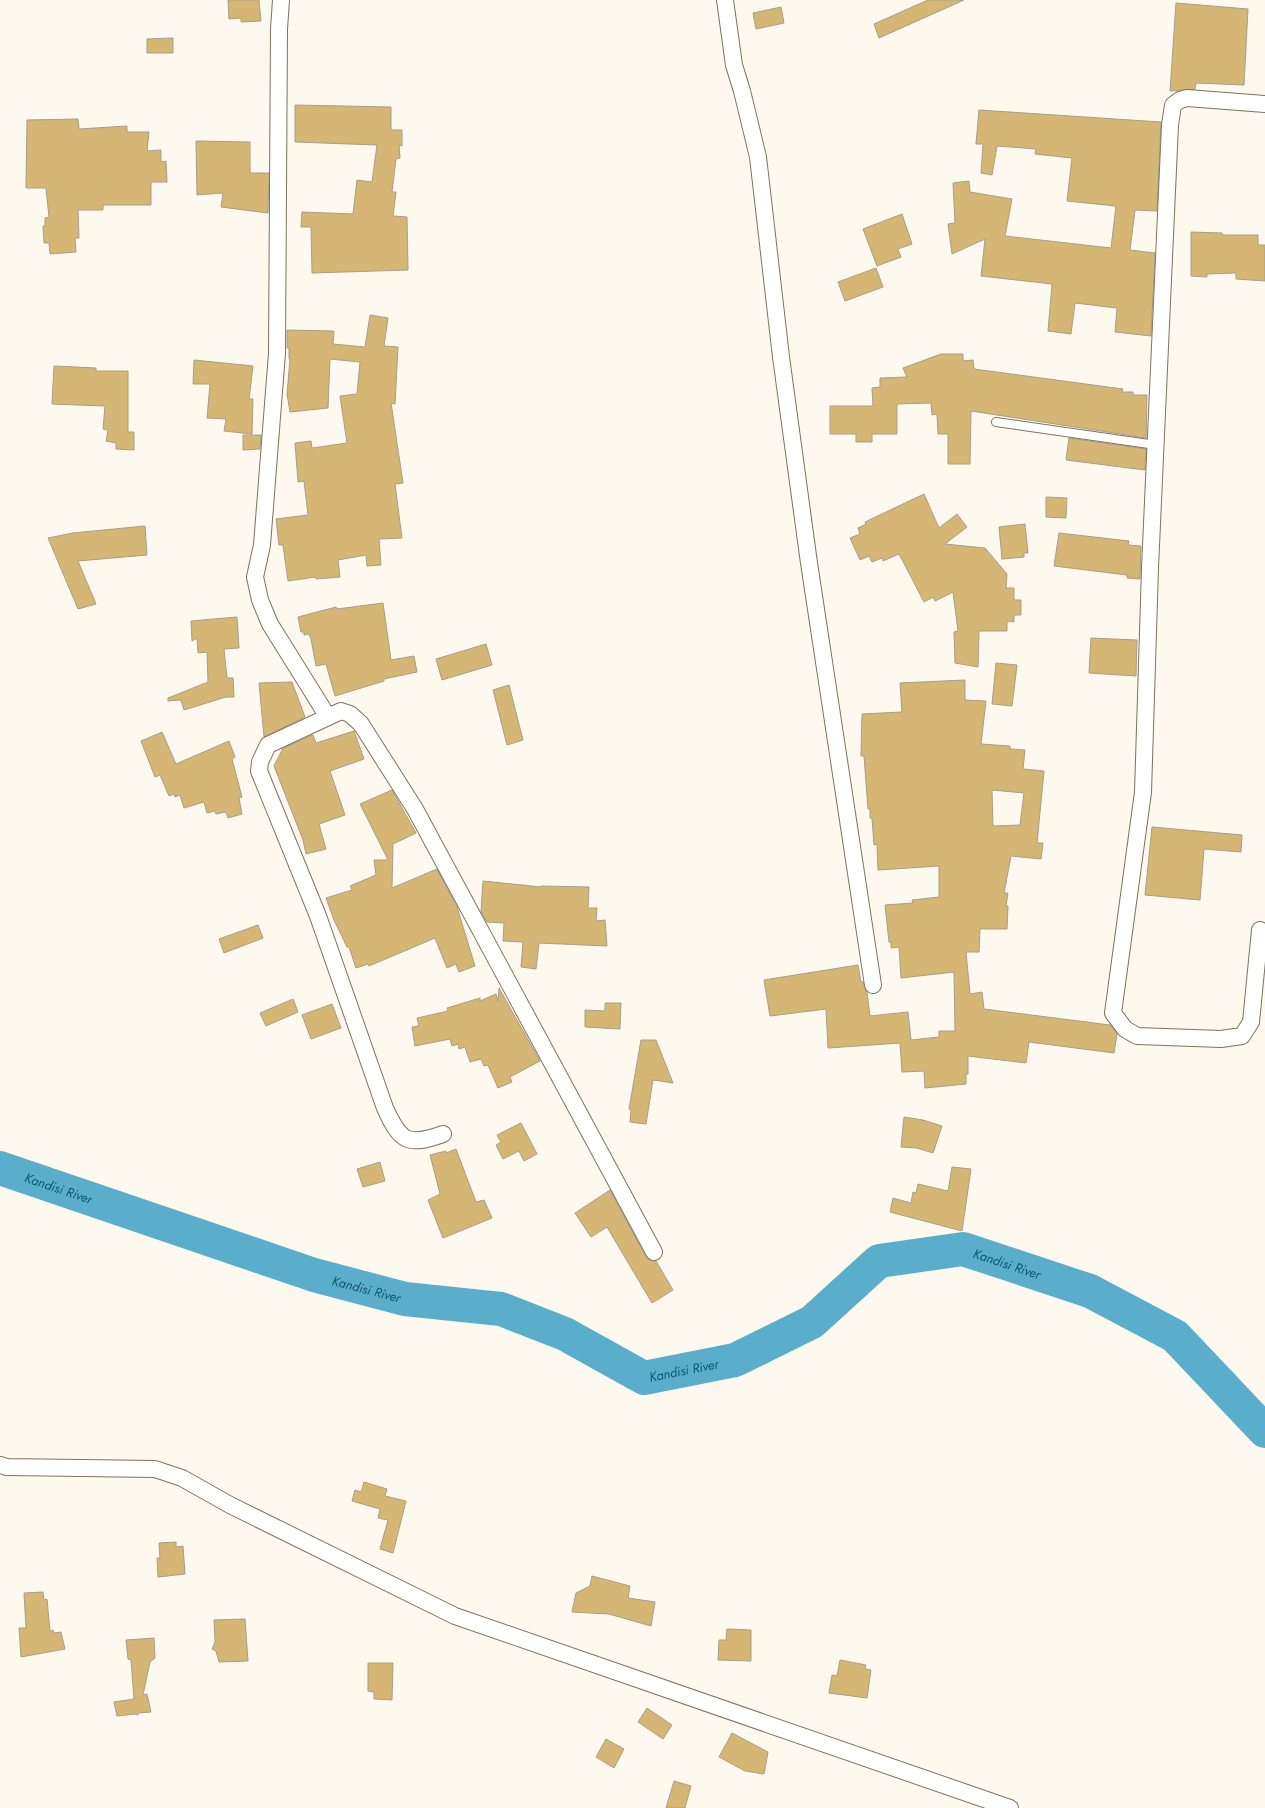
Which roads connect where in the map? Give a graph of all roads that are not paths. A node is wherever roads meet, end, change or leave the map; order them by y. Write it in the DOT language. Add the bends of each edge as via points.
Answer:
graph roads {
  1 [pos="281,0"];
  2 [pos="725,0"];
  3 [pos="1265,104"];
  4 [pos="996,422"];
  5 [pos="1156,445"];
  6 [pos="328,717"];
  7 [pos="1260,930"];
  8 [pos="873,985"];
  9 [pos="443,1134"];
  10 [pos="654,1252"];
  11 [pos="0,1465"];
  12 [pos="1010,1808"];
  1 -- 6 [label="street" via="277,353 262,545 255,577 260,600 270,624"];
  2 -- 8 [label="street" via="734,65 758,157 781,357 806,540"];
  3 -- 5 [label="street" via="1187,98 1173,105"];
  4 -- 5 [label="lane"];
  5 -- 7 [label="street" via="1143,792 1113,1013 1125,1029 1137,1036 1221,1039 1242,1036 1251,1022"];
  6 -- 9 [label="street" via="268,745 259,771 318,916 394,1128 400,1135 414,1141 423,1141"];
  6 -- 10 [label="street" via="340,710 350,714 361,724 416,809"];
  11 -- 12 [label="street" via="155,1469 182,1478 230,1505 455,1616"];
}
